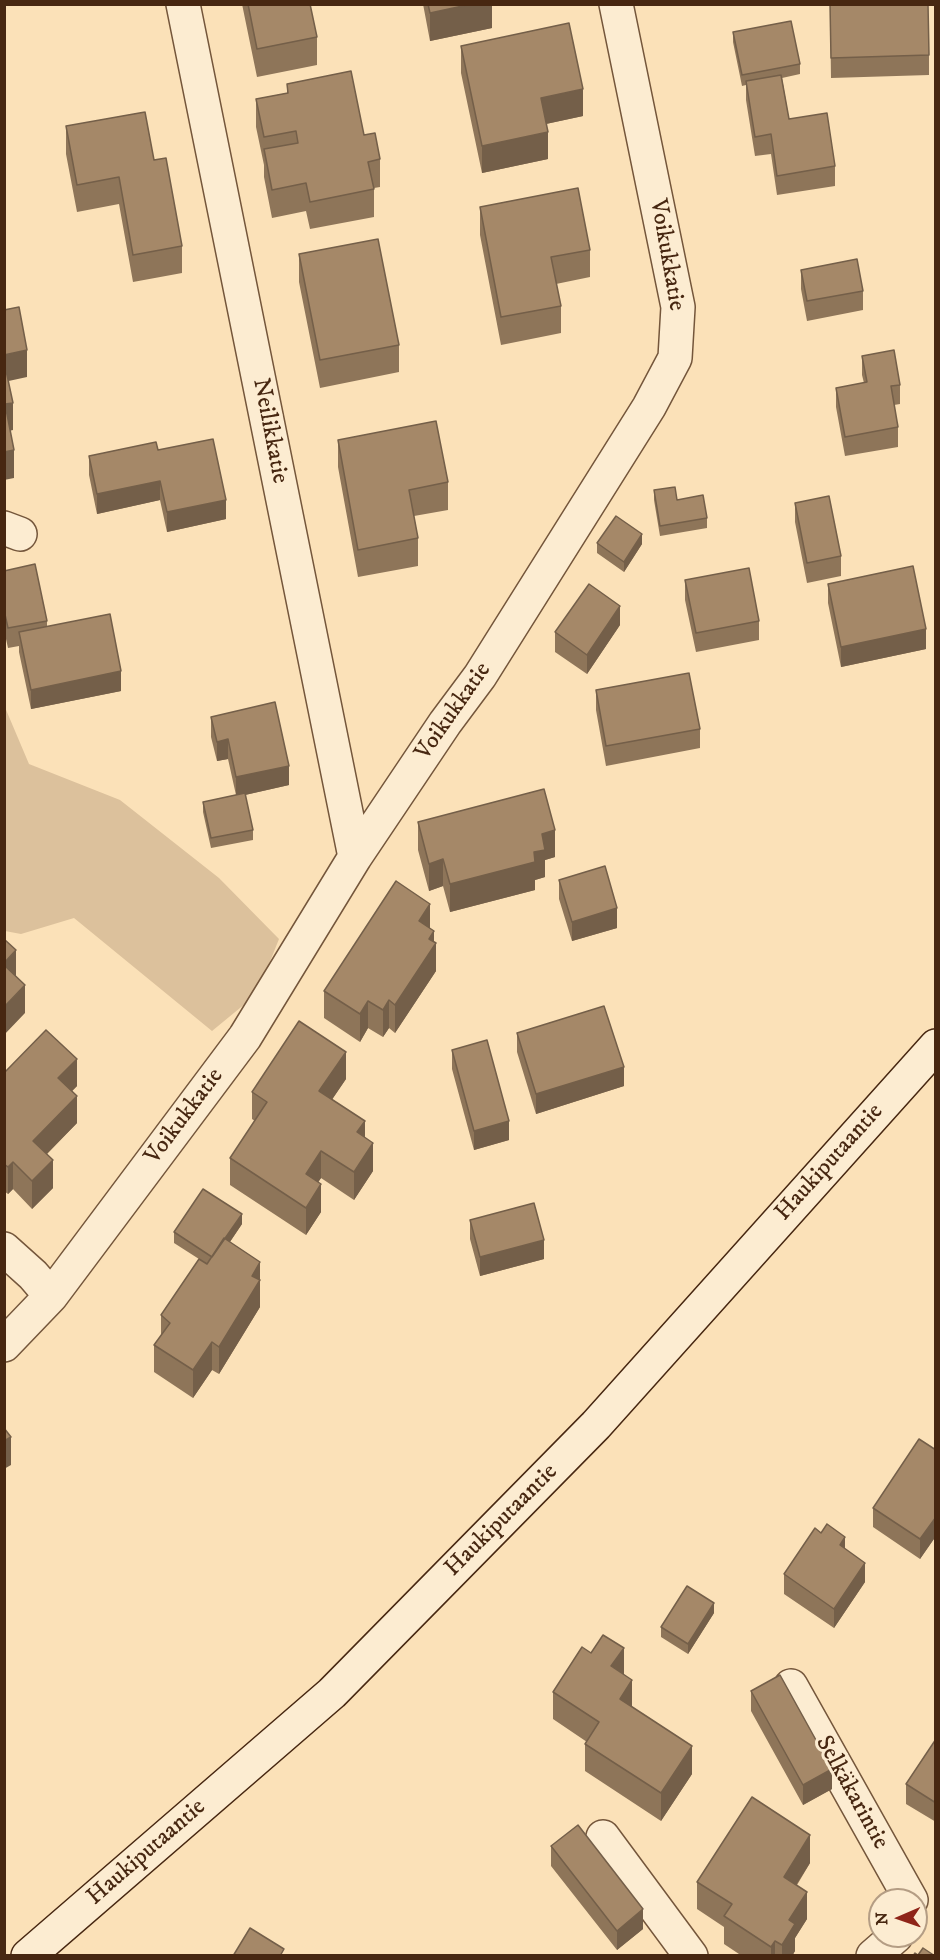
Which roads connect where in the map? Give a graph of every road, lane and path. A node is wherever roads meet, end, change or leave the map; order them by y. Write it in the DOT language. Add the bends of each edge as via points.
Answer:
graph roads {
  1 [pos="183,4"];
  2 [pos="616,4"];
  3 [pos="355,857"];
  4 [pos="936,1046"];
  5 [pos="4,1249"];
  6 [pos="51,1296"];
  7 [pos="4,1345"];
  8 [pos="791,1686"];
  9 [pos="603,1837"];
  10 [pos="902,1888"];
  11 [pos="28,1956"];
  12 [pos="691,1956"];
  1 -- 3 [label="street, Neilikkatie"];
  2 -- 3 [label="street, Voikukkatie" via="678,307 675,358 649,407 480,676"];
  3 -- 6 [label="street, Voikukkatie" via="245,1037"];
  4 -- 11 [label="street, Haukiputaantie" via="596,1425 332,1693"];
  5 -- 6 [label="street"];
  6 -- 7 [label="street, Voikukkatie"];
  8 -- 10 [label="street, Selkäkarintie"];
  9 -- 12 [label="street"];
}
